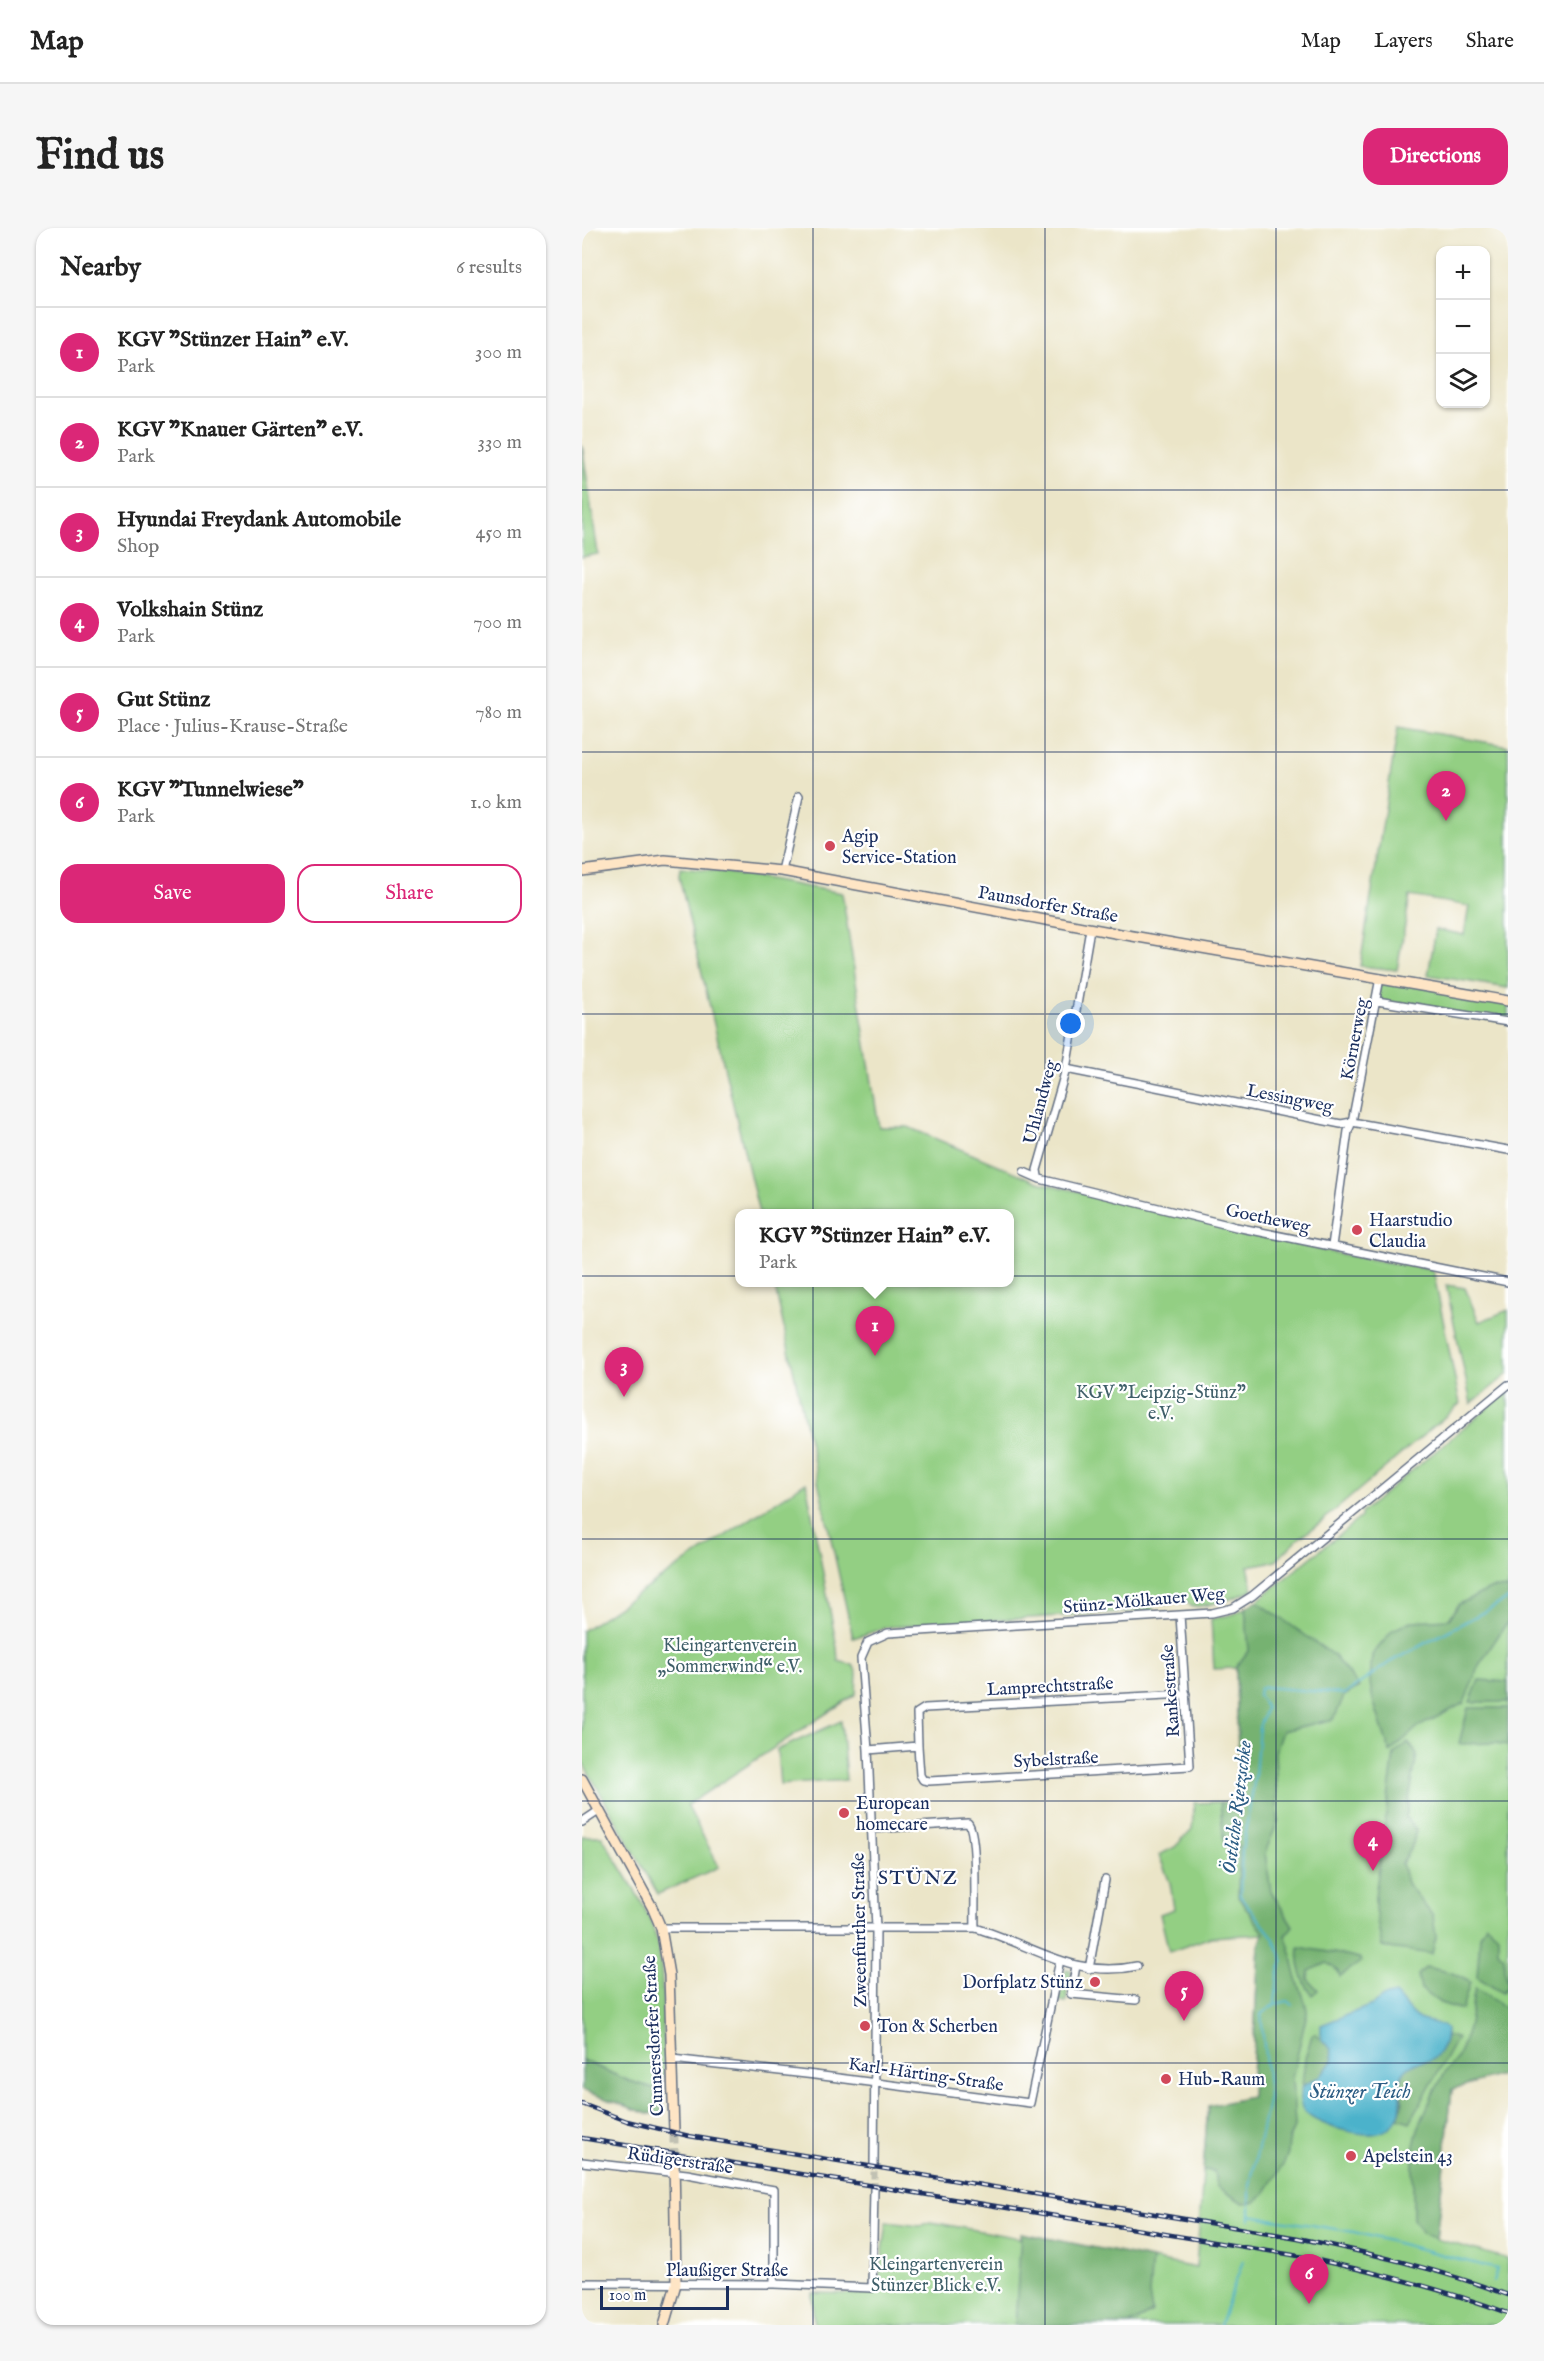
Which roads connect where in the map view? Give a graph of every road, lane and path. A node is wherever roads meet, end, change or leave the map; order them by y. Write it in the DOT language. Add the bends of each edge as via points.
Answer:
graph roads {
  1 [pos="799,795"];
  2 [pos="582,871"];
  3 [pos="782,871"];
  4 [pos="1090,929"];
  5 [pos="1380,978"];
  6 [pos="1508,1000"];
  7 [pos="1377,1002"];
  8 [pos="1508,1022"];
  9 [pos="1066,1069"];
  10 [pos="1352,1122"];
  11 [pos="1508,1150"];
  12 [pos="1024,1172"];
  13 [pos="1038,1176"];
  14 [pos="1332,1246"];
  15 [pos="1508,1282"];
  16 [pos="1508,1385"];
  17 [pos="1180,1615"];
  18 [pos="861,1658"];
  19 [pos="1186,1694"];
  20 [pos="918,1746"];
  21 [pos="868,1750"];
  22 [pos="1190,1766"];
  23 [pos="582,1779"];
  24 [pos="600,1810"];
  25 [pos="582,1822"];
  26 [pos="871,1829"];
  27 [pos="1105,1880"];
  28 [pos="661,1928"];
  29 [pos="975,1928"];
  30 [pos="876,1929"];
  31 [pos="1060,1960"];
  32 [pos="1076,1966"];
  33 [pos="1137,1966"];
  34 [pos="1089,1969"];
  35 [pos="1136,2000"];
  36 [pos="672,2059"];
  37 [pos="875,2083"];
  38 [pos="674,2131"];
  39 [pos="674,2157"];
  40 [pos="582,2162"];
  41 [pos="874,2165"];
  42 [pos="673,2173"];
  43 [pos="874,2189"];
  44 [pos="582,2283"];
  45 [pos="676,2284"];
  46 [pos="774,2284"];
  47 [pos="664,2325"];
  1 -- 3 [label="street"];
  2 -- 3 [label="main road, Paunsdorfer Straße" via="665,860"];
  3 -- 4 [label="main road, Paunsdorfer Straße"];
  4 -- 5 [label="main road, Paunsdorfer Straße"];
  4 -- 9 [label="street, Uhlandweg"];
  5 -- 6 [label="main road, Paunsdorfer Straße"];
  5 -- 7 [label="street, Körnerweg"];
  7 -- 8 [label="street"];
  7 -- 10 [label="street, Körnerweg"];
  9 -- 10 [label="street, Lessingweg" via="1341,1124"];
  9 -- 13 [label="street, Uhlandweg"];
  10 -- 11 [label="street, Lessingweg"];
  10 -- 14 [label="street, Körnerweg"];
  12 -- 13 [label="street, Goetheweg"];
  13 -- 14 [label="street, Goetheweg" via="1167,1211"];
  14 -- 15 [label="street, Goetheweg"];
  16 -- 17 [label="street, Stünz-Mölkauer Weg" via="1252,1596 1223,1612"];
  17 -- 18 [label="street, Stünz-Mölkauer Weg" via="888,1633 868,1642"];
  17 -- 19 [label="street, Rankestraße"];
  18 -- 21 [label="street, Zweenfurther Straße"];
  19 -- 20 [label="street, Lamprechtstraße" via="924,1708 917,1713"];
  19 -- 22 [label="street, Rankestraße"];
  20 -- 21 [label="street"];
  20 -- 22 [label="street, Sybelstraße" via="923,1780"];
  21 -- 26 [label="street, Zweenfurther Straße"];
  23 -- 24 [label="main road, Cunnersdorfer Straße"];
  24 -- 25 [label="street"];
  24 -- 28 [label="main road, Cunnersdorfer Straße"];
  26 -- 29 [label="street" via="968,1823 974,1843"];
  26 -- 30 [label="street, Zweenfurther Straße"];
  27 -- 34 [label="street"];
  28 -- 30 [label="street"];
  28 -- 36 [label="main road, Cunnersdorfer Straße" via="669,1975"];
  29 -- 30 [label="street"];
  29 -- 31 [label="street"];
  30 -- 37 [label="street, Zweenfurther Straße"];
  31 -- 32 [label="street"];
  31 -- 37 [label="street, Karl-Härting-Straße" via="1030,2103"];
  32 -- 34 [label="street"];
  32 -- 35 [label="street" via="1071,1994"];
  33 -- 34 [label="street"];
  36 -- 37 [label="street, Karl-Härting-Straße"];
  36 -- 38 [label="main road, Cunnersdorfer Straße"];
  37 -- 41 [label="street, Zweenfurther Straße"];
  39 -- 42 [label="main road"];
  40 -- 42 [label="street, Rüdigerstraße"];
  42 -- 45 [label="main road"];
  42 -- 46 [label="street, Rüdigerstraße" via="774,2190"];
  43 -- 46 [label="street, Plaußiger Straße" via="872,2288"];
  44 -- 45 [label="street, Plaußiger Straße"];
  45 -- 46 [label="street, Plaußiger Straße"];
  45 -- 47 [label="main road"];
}
